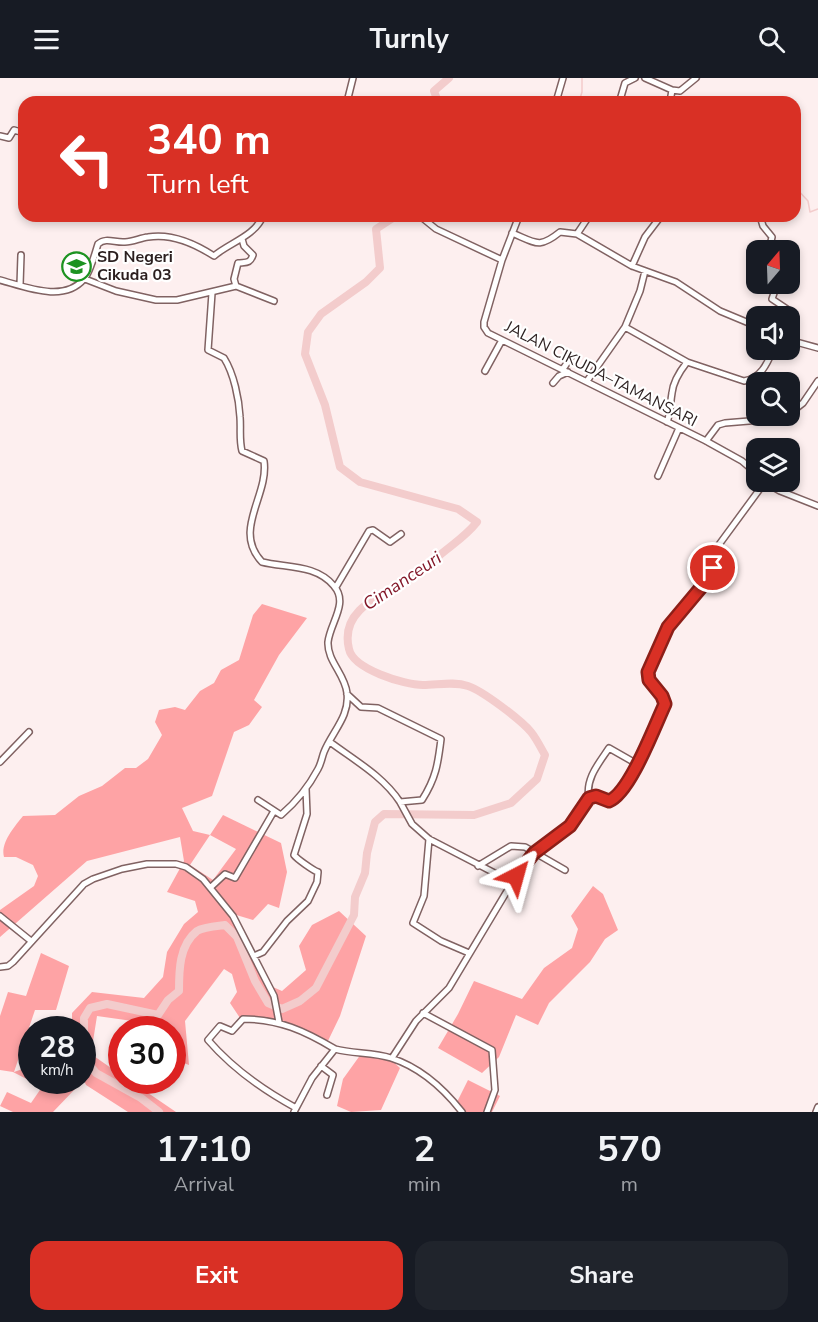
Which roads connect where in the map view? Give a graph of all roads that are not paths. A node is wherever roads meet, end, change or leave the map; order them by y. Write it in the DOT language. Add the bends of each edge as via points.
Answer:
graph roads {
  1 [pos="354,78"];
  2 [pos="563,78"];
  3 [pos="634,78"];
  4 [pos="645,78"];
  5 [pos="696,78"];
  6 [pos="672,90"];
  7 [pos="349,96"];
  8 [pos="558,96"];
  9 [pos="621,96"];
  10 [pos="671,96"];
  11 [pos="18,131"];
  12 [pos="0,136"];
  13 [pos="260,222"];
  14 [pos="427,222"];
  15 [pos="517,222"];
  16 [pos="585,222"];
  17 [pos="656,222"];
  18 [pos="762,222"];
  19 [pos="512,233"];
  20 [pos="577,234"];
  21 [pos="242,239"];
  22 [pos="771,240"];
  23 [pos="21,255"];
  24 [pos="502,260"];
  25 [pos="632,266"];
  26 [pos="645,271"];
  27 [pos="85,279"];
  28 [pos="0,280"];
  29 [pos="20,285"];
  30 [pos="236,286"];
  31 [pos="212,293"];
  32 [pos="774,294"];
  33 [pos="274,301"];
  34 [pos="782,306"];
  35 [pos="746,322"];
  36 [pos="625,327"];
  37 [pos="502,340"];
  38 [pos="800,343"];
  39 [pos="818,348"];
  40 [pos="571,357"];
  41 [pos="768,360"];
  42 [pos="687,362"];
  43 [pos="485,371"];
  44 [pos="565,371"];
  45 [pos="588,381"];
  46 [pos="818,381"];
  47 [pos="553,383"];
  48 [pos="800,405"];
  49 [pos="746,421"];
  50 [pos="667,422"];
  51 [pos="679,428"];
  52 [pos="706,441"];
  53 [pos="746,464"];
  54 [pos="658,476"];
  55 [pos="758,492"];
  56 [pos="783,492"];
  57 [pos="818,506"];
  58 [pos="401,534"];
  59 [pos="336,587"];
  60 [pos="347,694"];
  61 [pos="29,732"];
  62 [pos="330,742"];
  63 [pos="0,762"];
  64 [pos="637,764"];
  65 [pos="306,789"];
  66 [pos="589,798"];
  67 [pos="258,800"];
  68 [pos="400,802"];
  69 [pos="274,811"];
  70 [pos="429,839"];
  71 [pos="534,853"];
  72 [pos="478,866"];
  73 [pos="565,870"];
  74 [pos="512,882"];
  75 [pos="211,887"];
  76 [pos="0,916"];
  77 [pos="31,941"];
  78 [pos="469,953"];
  79 [pos="254,956"];
  80 [pos="0,967"];
  81 [pos="423,1013"];
  82 [pos="279,1022"];
  83 [pos="335,1049"];
  84 [pos="392,1058"];
  85 [pos="321,1066"];
  86 [pos="327,1095"];
  87 [pos="818,1107"];
  88 [pos="295,1110"];
  89 [pos="462,1112"];
  90 [pos="487,1112"];
  91 [pos="816,1112"];
  1 -- 7 [label="street"];
  2 -- 8 [label="street"];
  3 -- 9 [label="street" via="626,83"];
  4 -- 6 [label="street"];
  5 -- 6 [label="street" via="680,91"];
  6 -- 10 [label="street"];
  11 -- 12 [label="street" via="14,130 9,138"];
  13 -- 21 [label="street"];
  14 -- 24 [label="street"];
  15 -- 19 [label="street"];
  16 -- 20 [label="street"];
  17 -- 25 [label="street"];
  18 -- 22 [label="street"];
  19 -- 20 [label="street" via="536,243 547,242 560,232"];
  19 -- 24 [label="street"];
  20 -- 25 [label="street"];
  21 -- 27 [label="street" via="214,256 188,242 164,236 102,241"];
  21 -- 30 [label="street" via="253,255 248,263 238,263"];
  23 -- 29 [label="street"];
  24 -- 37 [label="street, JALAN CIKUDA–TAMANSARI" via="484,327"];
  25 -- 26 [label="street"];
  26 -- 35 [label="street" via="676,282 720,311"];
  26 -- 36 [label="street"];
  27 -- 29 [label="street" via="63,292"];
  27 -- 31 [label="street" via="156,300"];
  28 -- 29 [label="street"];
  30 -- 31 [label="street"];
  30 -- 33 [label="street"];
  31 -- 59 [label="street" via="208,350 224,358 233,380 240,410 242,451 264,461 266,470 250,525 251,543 262,562 312,571"];
  32 -- 34 [label="street" via="772,299"];
  36 -- 42 [label="street"];
  36 -- 45 [label="street"];
  37 -- 43 [label="street"];
  37 -- 44 [label="street, JALAN CIKUDA–TAMANSARI"];
  38 -- 39 [label="street"];
  40 -- 44 [label="street"];
  41 -- 42 [label="street" via="762,371 744,381"];
  42 -- 50 [label="street" via="672,391"];
  44 -- 45 [label="street, JALAN CIKUDA–TAMANSARI"];
  44 -- 47 [label="street"];
  45 -- 50 [label="street, JALAN CIKUDA–TAMANSARI"];
  46 -- 48 [label="street"];
  49 -- 52 [label="street" via="718,425"];
  50 -- 51 [label="street, JALAN CIKUDA–TAMANSARI"];
  51 -- 52 [label="street, JALAN CIKUDA–TAMANSARI"];
  51 -- 54 [label="street"];
  52 -- 53 [label="street, JALAN CIKUDA–TAMANSARI"];
  55 -- 64 [label="street" via="718,546 709,578 663,636 648,672 665,704"];
  56 -- 57 [label="street"];
  58 -- 59 [label="street" via="390,542 369,531"];
  59 -- 60 [label="street" via="341,600 328,652 344,680"];
  60 -- 62 [label="street" via="344,714"];
  60 -- 62 [label="street" via="361,707 378,708 441,739 433,783 422,800 400,802 365,767"];
  61 -- 63 [label="street"];
  62 -- 65 [label="street"];
  64 -- 66 [label="street" via="614,799"];
  64 -- 66 [label="street" via="609,748 587,788"];
  65 -- 69 [label="street" via="281,815"];
  65 -- 79 [label="street" via="307,814 294,855 318,872 316,882 308,901 263,952"];
  66 -- 71 [label="street" via="570,826"];
  67 -- 69 [label="street"];
  68 -- 70 [label="street" via="412,824"];
  69 -- 75 [label="street" via="234,878 225,874"];
  70 -- 72 [label="street"];
  70 -- 78 [label="street" via="424,896 413,923"];
  71 -- 72 [label="street" via="525,847 511,846"];
  71 -- 73 [label="street"];
  71 -- 74 [label="street"];
  72 -- 74 [label="street"];
  74 -- 78 [label="street"];
  75 -- 77 [label="street" via="176,864 122,869 84,884"];
  75 -- 79 [label="street" via="233,916"];
  76 -- 77 [label="street"];
  77 -- 80 [label="street" via="13,962"];
  78 -- 81 [label="street" via="449,988"];
  79 -- 82 [label="street" via="274,996"];
  81 -- 84 [label="street"];
  81 -- 90 [label="street" via="492,1050 495,1090"];
  82 -- 83 [label="street"];
  82 -- 88 [label="street" via="243,1019 232,1031 220,1026 208,1040 247,1078"];
  83 -- 84 [label="street"];
  83 -- 85 [label="street"];
  84 -- 89 [label="street" via="438,1086"];
  85 -- 86 [label="street" via="333,1075"];
  85 -- 88 [label="street"];
  87 -- 91 [label="street"];
}
